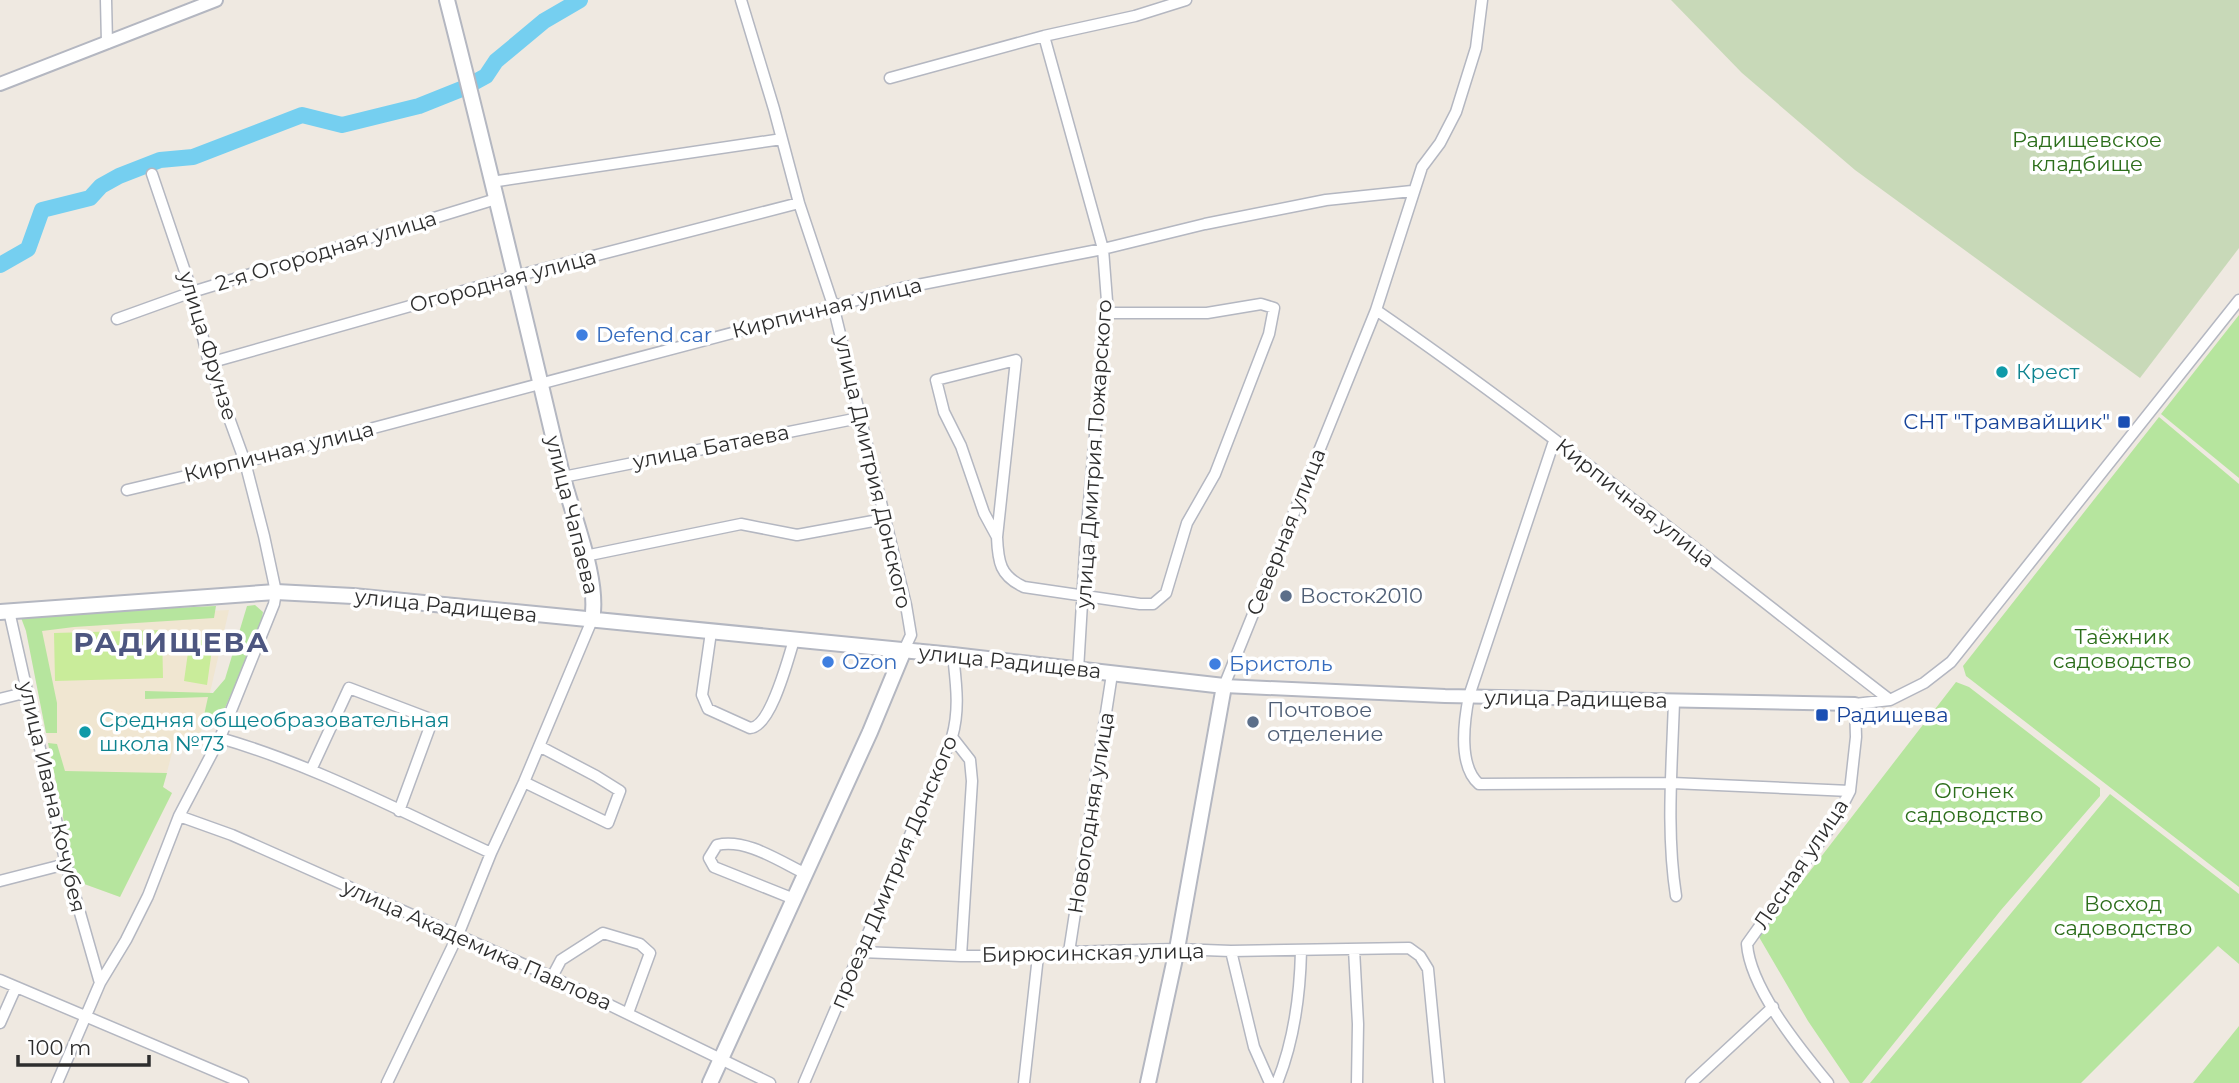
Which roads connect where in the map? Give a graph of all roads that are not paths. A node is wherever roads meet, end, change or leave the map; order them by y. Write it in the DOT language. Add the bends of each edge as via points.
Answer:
graph roads {
  1 [pos="106,0"];
  2 [pos="216,0"];
  3 [pos="447,0"];
  4 [pos="741,0"];
  5 [pos="1186,0"];
  6 [pos="1482,0"];
  7 [pos="1044,36"];
  8 [pos="107,43"];
  9 [pos="890,78"];
  10 [pos="0,84"];
  11 [pos="782,139"];
  12 [pos="152,174"];
  13 [pos="491,183"];
  14 [pos="1412,191"];
  15 [pos="496,199"];
  16 [pos="799,203"];
  17 [pos="1103,249"];
  18 [pos="516,276"];
  19 [pos="192,292"];
  20 [pos="2239,300"];
  21 [pos="833,306"];
  22 [pos="1376,310"];
  23 [pos="1106,313"];
  24 [pos="117,319"];
  25 [pos="209,363"];
  26 [pos="540,383"];
  27 [pos="859,418"];
  28 [pos="1554,441"];
  29 [pos="244,462"];
  30 [pos="563,477"];
  31 [pos="127,490"];
  32 [pos="884,519"];
  33 [pos="997,537"];
  34 [pos="585,556"];
  35 [pos="276,592"];
  36 [pos="1083,595"];
  37 [pos="4,611"];
  38 [pos="592,620"];
  39 [pos="711,632"];
  40 [pos="794,640"];
  41 [pos="904,650"];
  42 [pos="953,655"];
  43 [pos="1078,670"];
  44 [pos="1112,674"];
  45 [pos="1224,686"];
  46 [pos="28,692"];
  47 [pos="1469,696"];
  48 [pos="0,699"];
  49 [pos="1890,700"];
  50 [pos="1674,701"];
  51 [pos="1855,704"];
  52 [pos="952,737"];
  53 [pos="220,738"];
  54 [pos="539,746"];
  55 [pos="311,770"];
  56 [pos="524,782"];
  57 [pos="1672,783"];
  58 [pos="1850,791"];
  59 [pos="399,811"];
  60 [pos="179,816"];
  61 [pos="491,853"];
  62 [pos="66,864"];
  63 [pos="806,874"];
  64 [pos="0,881"];
  65 [pos="1676,896"];
  66 [pos="794,900"];
  67 [pos="458,935"];
  68 [pos="1177,949"];
  69 [pos="1354,949"];
  70 [pos="861,951"];
  71 [pos="1231,951"];
  72 [pos="1301,951"];
  73 [pos="1069,952"];
  74 [pos="961,956"];
  75 [pos="1038,956"];
  76 [pos="552,977"];
  77 [pos="0,980"];
  78 [pos="100,983"];
  79 [pos="16,987"];
  80 [pos="1773,1007"];
  81 [pos="628,1013"];
  82 [pos="85,1015"];
  83 [pos="0,1023"];
  84 [pos="721,1058"];
  85 [pos="57,1083"];
  86 [pos="243,1083"];
  87 [pos="387,1083"];
  88 [pos="710,1083"];
  89 [pos="770,1083"];
  90 [pos="804,1083"];
  91 [pos="1024,1083"];
  92 [pos="1148,1083"];
  93 [pos="1270,1083"];
  94 [pos="1277,1083"];
  95 [pos="1357,1083"];
  96 [pos="1439,1083"];
  97 [pos="1691,1083"];
  98 [pos="1828,1083"];
  1 -- 8 [label="street"];
  2 -- 8 [label="street"];
  3 -- 13 [label="main road, улица Чапаева"];
  4 -- 11 [label="street, улица Дмитрия Донского"];
  5 -- 7 [label="street"];
  6 -- 14 [label="street, Северная улица" via="1476,48 1457,112"];
  7 -- 9 [label="street"];
  7 -- 17 [label="street, улица Дмитрия Пожарского"];
  8 -- 10 [label="street"];
  11 -- 13 [label="street"];
  11 -- 16 [label="street, улица Дмитрия Донского"];
  12 -- 19 [label="street, улица Фрунзе"];
  13 -- 15 [label="main road, улица Чапаева"];
  14 -- 17 [label="street, Кирпичная улица" via="1326,200"];
  14 -- 22 [label="street, Северная улица"];
  15 -- 18 [label="main road, улица Чапаева"];
  15 -- 19 [label="street, 2-я Огородная улица"];
  16 -- 18 [label="street, Огородная улица"];
  16 -- 21 [label="street, улица Дмитрия Донского"];
  17 -- 21 [label="street, Кирпичная улица"];
  17 -- 23 [label="street, улица Дмитрия Пожарского"];
  18 -- 25 [label="street, Огородная улица"];
  18 -- 26 [label="main road, улица Чапаева"];
  19 -- 24 [label="street, 2-я Огородная улица"];
  19 -- 25 [label="street, улица Фрунзе"];
  20 -- 49 [label="street" via="1951,662 1924,683"];
  21 -- 26 [label="street, Кирпичная улица"];
  21 -- 27 [label="street, улица Дмитрия Донского"];
  22 -- 28 [label="street, Кирпичная улица"];
  22 -- 45 [label="street, Северная улица"];
  23 -- 36 [label="street, улица Дмитрия Пожарского"];
  23 -- 36 [label="street" via="1207,313 1261,304 1274,308 1269,334 1215,474 1187,523 1166,593 1153,604"];
  25 -- 29 [label="street, улица Фрунзе"];
  26 -- 29 [label="street, Кирпичная улица"];
  26 -- 30 [label="main road, улица Чапаева"];
  27 -- 30 [label="street, улица Батаева"];
  27 -- 32 [label="street, улица Дмитрия Донского"];
  28 -- 47 [label="street"];
  28 -- 49 [label="street, Кирпичная улица"];
  29 -- 31 [label="street, Кирпичная улица"];
  29 -- 35 [label="street, улица Фрунзе"];
  30 -- 34 [label="main road, улица Чапаева"];
  32 -- 34 [label="street" via="797,536 741,524"];
  32 -- 41 [label="street, улица Дмитрия Донского" via="911,635"];
  33 -- 33 [label="street" via="944,412 936,380 1016,360"];
  33 -- 36 [label="street" via="997,553 1009,580 1024,587"];
  34 -- 38 [label="main road, улица Чапаева"];
  35 -- 37 [label="main road, улица Радищева"];
  35 -- 38 [label="main road, улица Радищева"];
  35 -- 53 [label="street, улица Фрунзе" via="269,622"];
  36 -- 43 [label="street, улица Дмитрия Пожарского"];
  37 -- 46 [label="street, улица Ивана Кочубея"];
  38 -- 39 [label="main road, улица Радищева"];
  38 -- 54 [label="street, улица Чапаева"];
  39 -- 40 [label="main road, улица Радищева"];
  39 -- 40 [label="street" via="702,695 705,705 750,728 761,724"];
  40 -- 41 [label="main road, улица Радищева"];
  41 -- 42 [label="main road, улица Радищева"];
  41 -- 63 [label="main road, улица Дмитрия Донского"];
  42 -- 43 [label="main road, улица Радищева"];
  42 -- 52 [label="street, проезд Дмитрия Донского" via="958,701"];
  43 -- 44 [label="main road, улица Радищева"];
  44 -- 45 [label="main road, улица Радищева"];
  44 -- 73 [label="street, Новогодняя улица"];
  45 -- 47 [label="street, улица Радищева"];
  45 -- 68 [label="main road, Северная улица"];
  46 -- 48 [label="street"];
  46 -- 62 [label="street, улица Ивана Кочубея"];
  47 -- 50 [label="street, улица Радищева"];
  47 -- 57 [label="street" via="1464,718 1467,765 1479,784"];
  49 -- 51 [label="street"];
  50 -- 51 [label="street, улица Радищева"];
  50 -- 57 [label="street"];
  51 -- 58 [label="street, Лесная улица"];
  52 -- 70 [label="street, проезд Дмитрия Донского"];
  52 -- 74 [label="street, Бирюсинская улица" via="970,761 972,781"];
  53 -- 55 [label="street"];
  53 -- 60 [label="street, улица Фрунзе"];
  54 -- 56 [label="street, улица Чапаева"];
  54 -- 56 [label="street" via="620,791 617,805 608,824"];
  55 -- 59 [label="street"];
  55 -- 59 [label="street" via="349,688 428,718 431,724"];
  56 -- 61 [label="street, улица Чапаева"];
  57 -- 58 [label="street"];
  57 -- 65 [label="street" via="1671,864"];
  58 -- 80 [label="street, Лесная улица" via="1834,822 1747,944 1748,960"];
  59 -- 61 [label="street"];
  60 -- 67 [label="street, улица Академика Павлова"];
  60 -- 78 [label="street, улица Фрунзе" via="127,940"];
  61 -- 67 [label="street, улица Чапаева"];
  62 -- 64 [label="street"];
  62 -- 78 [label="street, улица Ивана Кочубея"];
  63 -- 66 [label="main road, улица Дмитрия Донского"];
  63 -- 66 [label="street" via="729,842 716,845 709,858 714,867"];
  66 -- 84 [label="main road, улица Дмитрия Донского"];
  67 -- 76 [label="street, улица Академика Павлова"];
  67 -- 87 [label="street, улица Чапаева"];
  68 -- 71 [label="street, Бирюсинская улица"];
  68 -- 73 [label="street, Бирюсинская улица"];
  68 -- 92 [label="main road, Северная улица"];
  69 -- 72 [label="street, Бирюсинская улица"];
  69 -- 95 [label="street"];
  69 -- 96 [label="street, Бирюсинская улица" via="1409,948 1420,956 1428,970"];
  70 -- 74 [label="street"];
  70 -- 90 [label="street, проезд Дмитрия Донского"];
  71 -- 72 [label="street, Бирюсинская улица"];
  71 -- 93 [label="street" via="1254,1047"];
  72 -- 94 [label="street" via="1294,1027"];
  73 -- 75 [label="street, Бирюсинская улица"];
  74 -- 75 [label="street, Бирюсинская улица"];
  75 -- 91 [label="street"];
  76 -- 81 [label="street, улица Академика Павлова"];
  76 -- 81 [label="street" via="561,960 603,933 640,944 650,953"];
  77 -- 79 [label="street"];
  78 -- 82 [label="street, улица Фрунзе"];
  79 -- 82 [label="street"];
  79 -- 83 [label="street"];
  80 -- 97 [label="street"];
  80 -- 98 [label="street, Лесная улица"];
  81 -- 84 [label="street, улица Академика Павлова"];
  82 -- 85 [label="street"];
  82 -- 86 [label="street"];
  84 -- 88 [label="main road, улица Дмитрия Донского"];
  84 -- 89 [label="street, улица Академика Павлова"];
}
